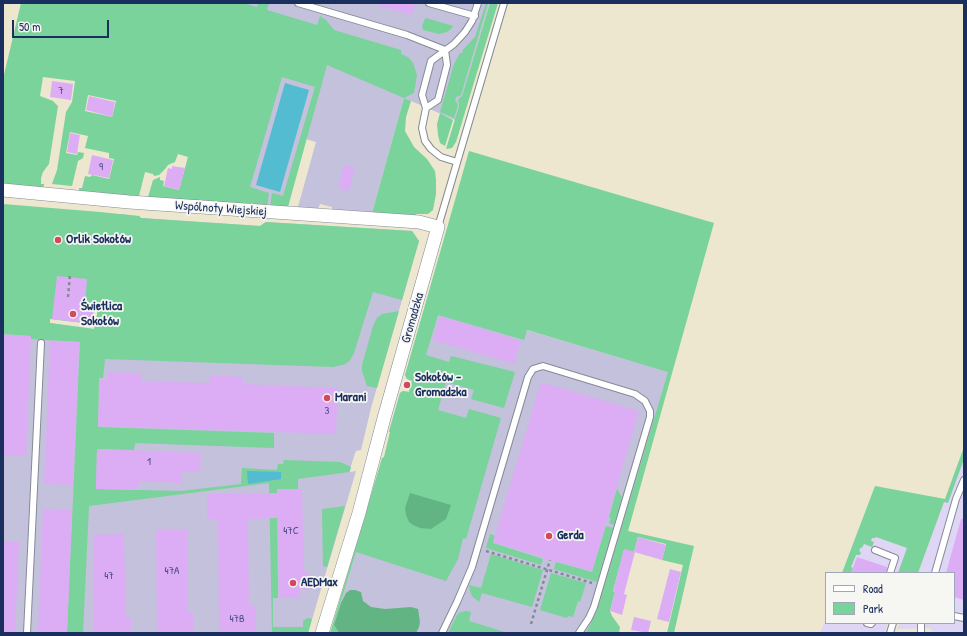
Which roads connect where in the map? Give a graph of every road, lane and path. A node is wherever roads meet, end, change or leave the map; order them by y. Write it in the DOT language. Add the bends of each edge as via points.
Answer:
graph roads {
  1 [pos="298,3"];
  2 [pos="429,3"];
  3 [pos="478,3"];
  4 [pos="504,3"];
  5 [pos="474,16"];
  6 [pos="444,50"];
  7 [pos="426,108"];
  8 [pos="457,162"];
  9 [pos="3,190"];
  10 [pos="438,227"];
  11 [pos="70,274"];
  12 [pos="68,298"];
  13 [pos="41,343"];
  14 [pos="964,480"];
  15 [pos="478,548"];
  16 [pos="875,550"];
  17 [pos="550,560"];
  18 [pos="548,569"];
  19 [pos="890,572"];
  20 [pos="935,572"];
  21 [pos="601,585"];
  22 [pos="532,624"];
  23 [pos="27,633"];
  24 [pos="322,633"];
  25 [pos="442,633"];
  26 [pos="578,633"];
  1 -- 6 [label="lane" via="407,35"];
  2 -- 5 [label="lane"];
  3 -- 5 [label="lane"];
  4 -- 8 [label="lane, Gromadzka"];
  5 -- 6 [label="lane" via="466,32"];
  6 -- 7 [label="lane" via="431,61 422,95"];
  6 -- 7 [label="lane" via="447,65 438,100"];
  7 -- 8 [label="lane" via="422,128 425,141 441,157"];
  8 -- 10 [label="lane, Gromadzka"];
  9 -- 10 [label="street, Wspólnoty Wiejskiej" via="129,202 419,222"];
  10 -- 24 [label="street, Gromadzka" via="359,513"];
  11 -- 12 [label="path"];
  13 -- 23 [label="lane"];
  14 -- 20 [label="lane"];
  15 -- 18 [label="path"];
  15 -- 21 [label="lane" via="528,377 534,369 547,367 635,394 645,401 650,412"];
  15 -- 25 [label="lane" via="466,583"];
  16 -- 19 [label="lane" via="896,558"];
  17 -- 18 [label="path"];
  18 -- 21 [label="path"];
  18 -- 22 [label="path"];
  21 -- 26 [label="lane" via="592,612"];
}
